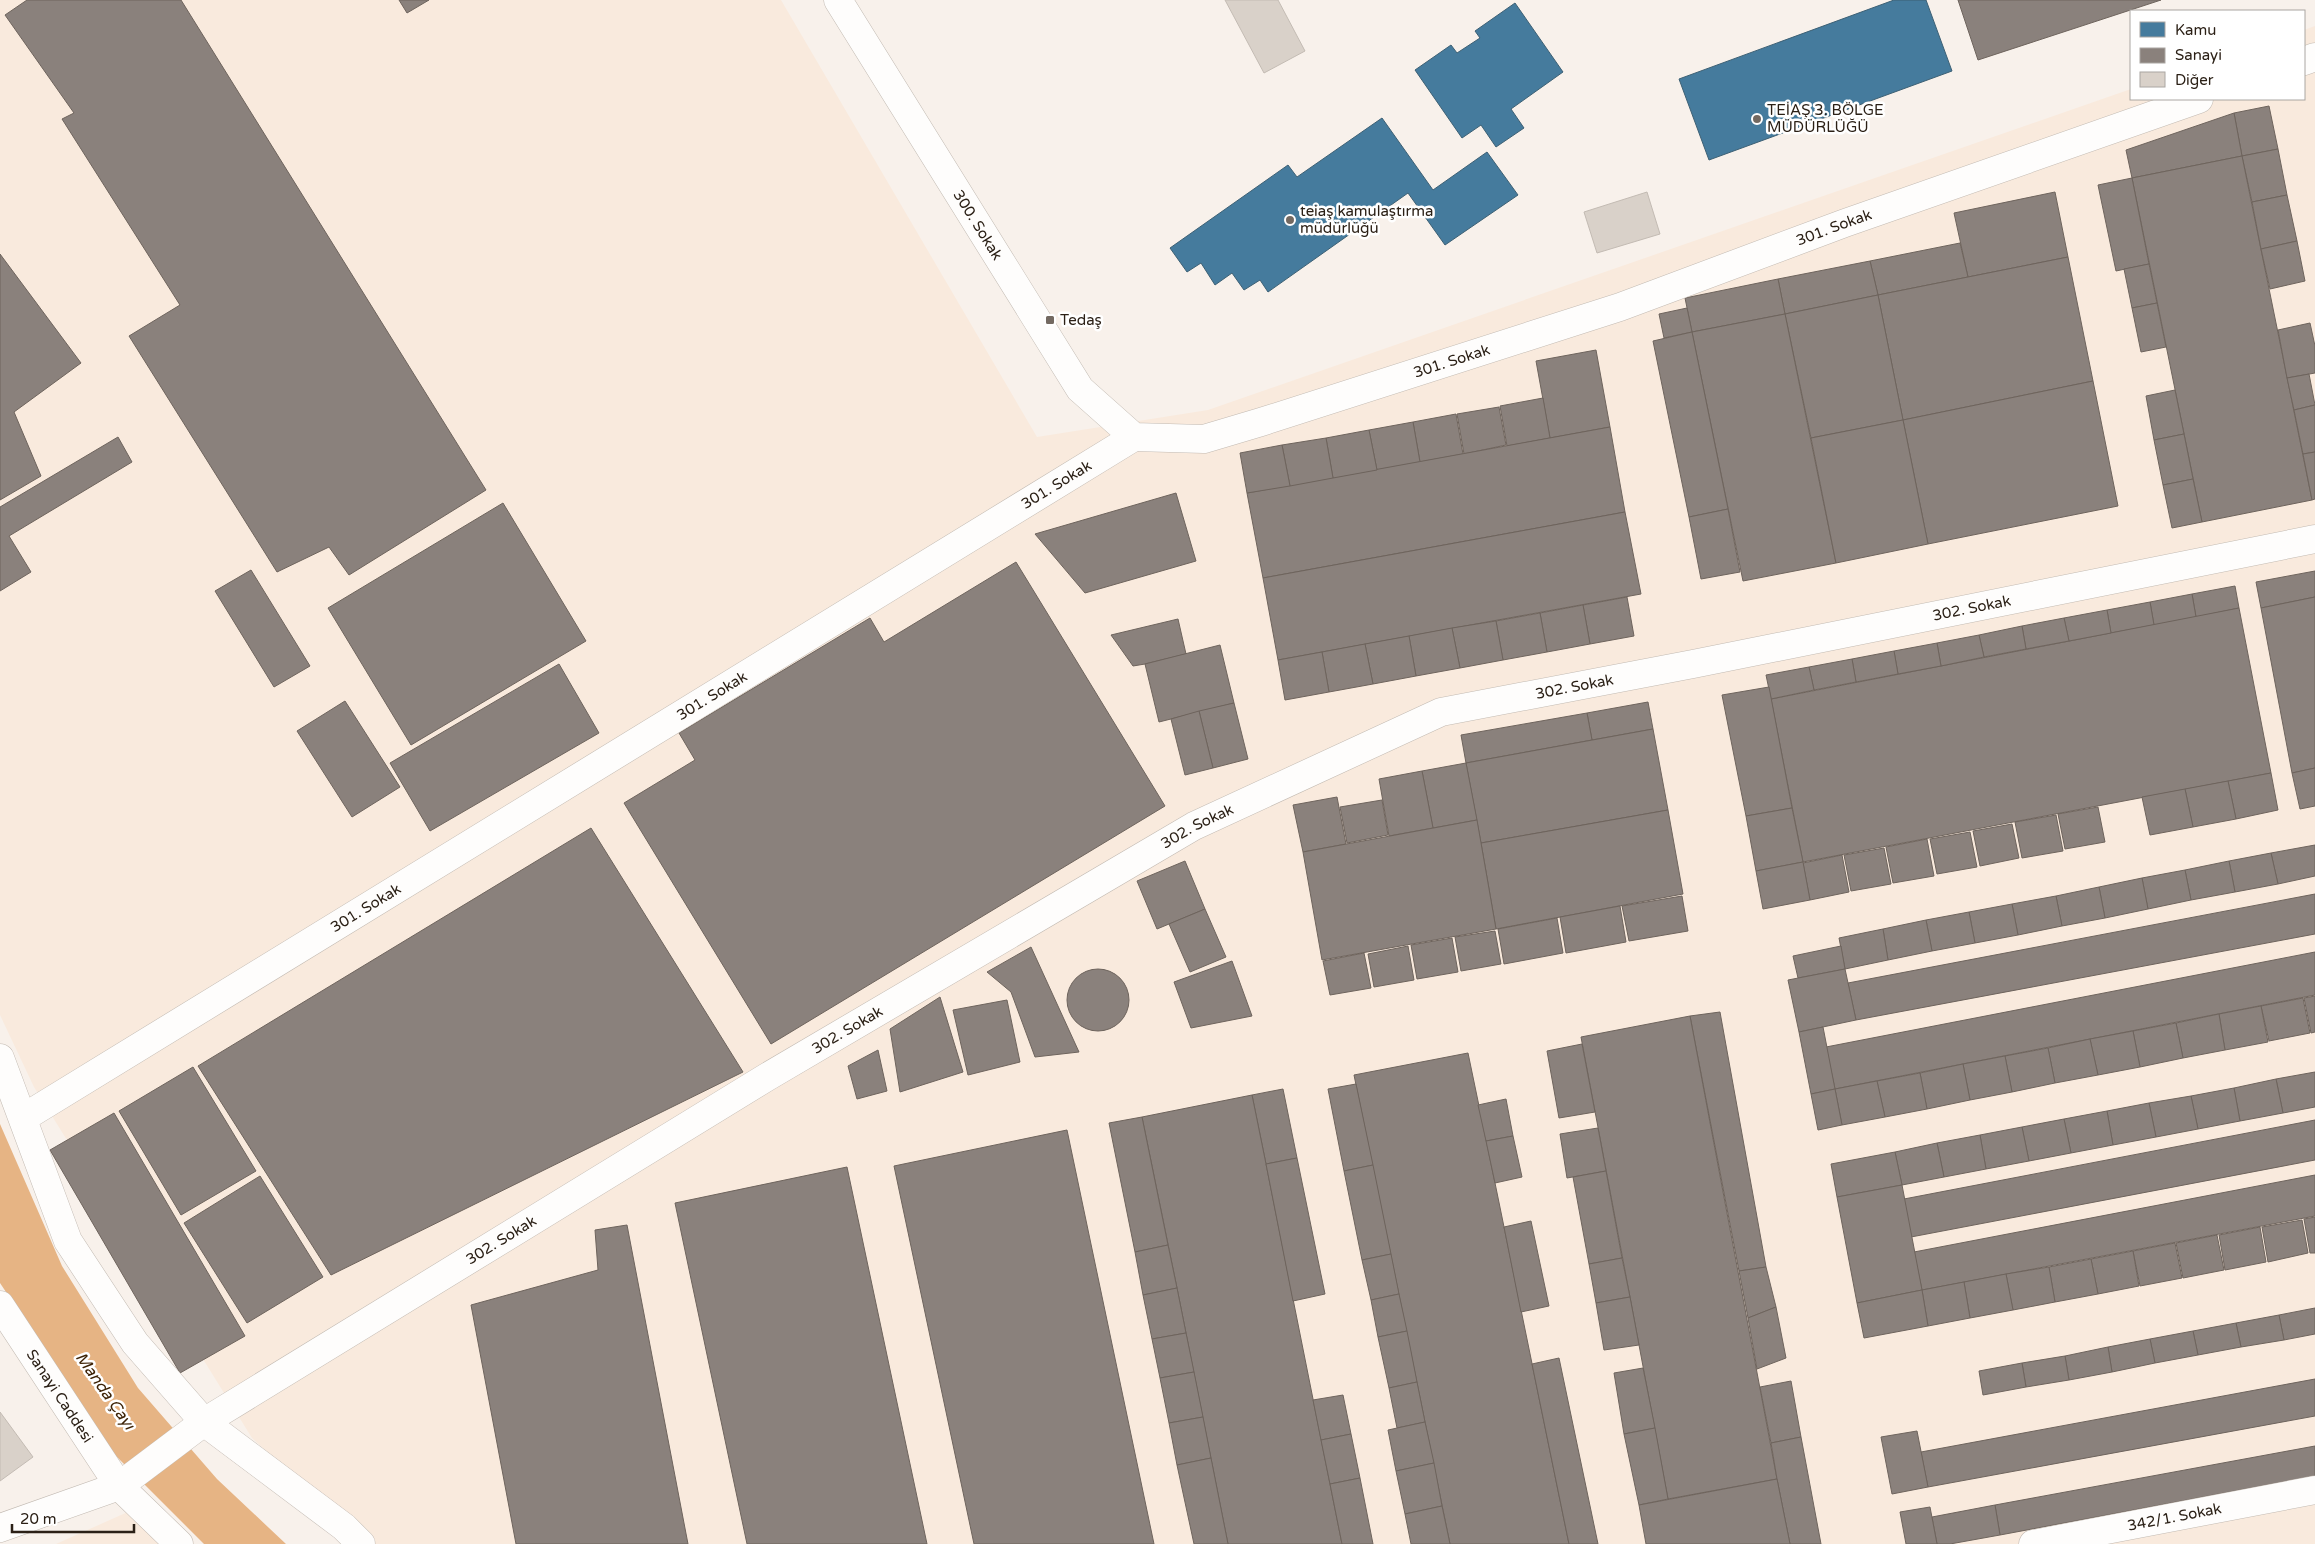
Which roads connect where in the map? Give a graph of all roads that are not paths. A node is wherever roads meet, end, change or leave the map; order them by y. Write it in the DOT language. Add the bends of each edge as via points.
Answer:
graph roads {
  1 [pos="838,0"];
  2 [pos="2196,100"];
  3 [pos="1134,437"];
  4 [pos="2315,539"];
  5 [pos="0,1058"];
  6 [pos="23,1118"];
  7 [pos="0,1305"];
  8 [pos="204,1422"];
  9 [pos="119,1486"];
  10 [pos="2315,1490"];
  11 [pos="0,1528"];
  12 [pos="179,1544"];
  13 [pos="361,1544"];
  14 [pos="2033,1544"];
  1 -- 3 [label="street, 300. Sokak" via="1080,389"];
  2 -- 3 [label="street, 301. Sokak" via="1845,223 1620,307 1298,410 1204,439"];
  3 -- 6 [label="street, 301. Sokak"];
  4 -- 8 [label="street, 302. Sokak" via="1441,712 1194,826 767,1077"];
  5 -- 6 [label="street"];
  6 -- 8 [label="street" via="68,1241 135,1343"];
  7 -- 9 [label="street, Sanayi Caddesi"];
  8 -- 9 [label="street, 302. Sokak"];
  8 -- 13 [label="street" via="344,1527"];
  9 -- 11 [label="street"];
  9 -- 12 [label="street"];
  10 -- 14 [label="street, 342/1. Sokak"];
}
